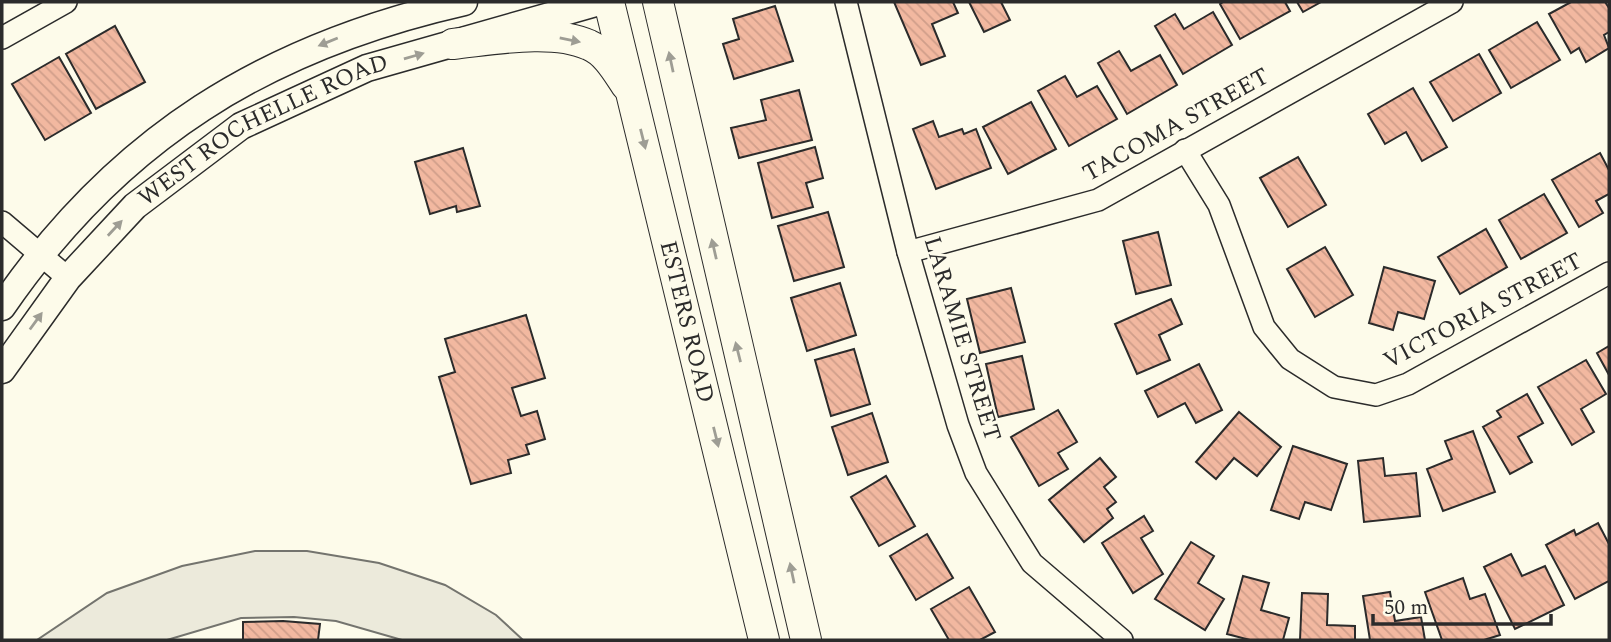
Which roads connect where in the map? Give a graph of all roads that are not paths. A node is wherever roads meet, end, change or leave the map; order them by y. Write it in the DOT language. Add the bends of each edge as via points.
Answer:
graph roads {
  1 [pos="66,2"];
  2 [pos="464,2"];
  3 [pos="599,2"];
  4 [pos="609,2"];
  5 [pos="658,2"];
  6 [pos="846,2"];
  7 [pos="1452,2"];
  8 [pos="2,38"];
  9 [pos="453,44"];
  10 [pos="632,95"];
  11 [pos="1185,150"];
  12 [pos="2,222"];
  13 [pos="908,252"];
  14 [pos="39,253"];
  15 [pos="1609,273"];
  16 [pos="68,278"];
  17 [pos="2,306"];
  18 [pos="730,316"];
  19 [pos="688,323"];
  20 [pos="2,370"];
  21 [pos="764,640"];
  22 [pos="806,640"];
  23 [pos="1122,640"];
  1 -- 8 [label="street"];
  2 -- 14 [label="street, WEST ROCHELLE ROAD, one-way" via="331,40 296,54 204,106 91,195"];
  3 -- 9 [label="street, WEST ROCHELLE ROAD"];
  4 -- 10 [label="main road, ESTERS ROAD"];
  18 -- 5 [label="main road, ESTERS ROAD, one-way"];
  6 -- 13 [label="street, LARAMIE STREET"];
  7 -- 11 [label="street, TACOMA STREET"];
  9 -- 10 [label="main road, one-way" via="516,37 563,38 590,45 609,60"];
  16 -- 9 [label="street, WEST ROCHELLE ROAD, one-way" via="135,206 241,126 367,68"];
  10 -- 19 [label="main road, ESTERS ROAD, one-way"];
  11 -- 13 [label="street, TACOMA STREET" via="1098,200"];
  11 -- 15 [label="street, VICTORIA STREET" via="1219,205 1264,327 1290,359 1334,387 1376,395 1408,384"];
  12 -- 14 [label="street"];
  13 -- 23 [label="street, LARAMIE STREET" via="976,473 1032,563"];
  14 -- 16 [label="street"];
  14 -- 17 [label="street, WEST ROCHELLE ROAD"];
  20 -- 16 [label="street, WEST ROCHELLE ROAD, one-way"];
  18 -- 19 [label="main road"];
  22 -- 18 [label="main road, ESTERS ROAD, one-way"];
  19 -- 21 [label="main road, ESTERS ROAD, one-way"];
}
